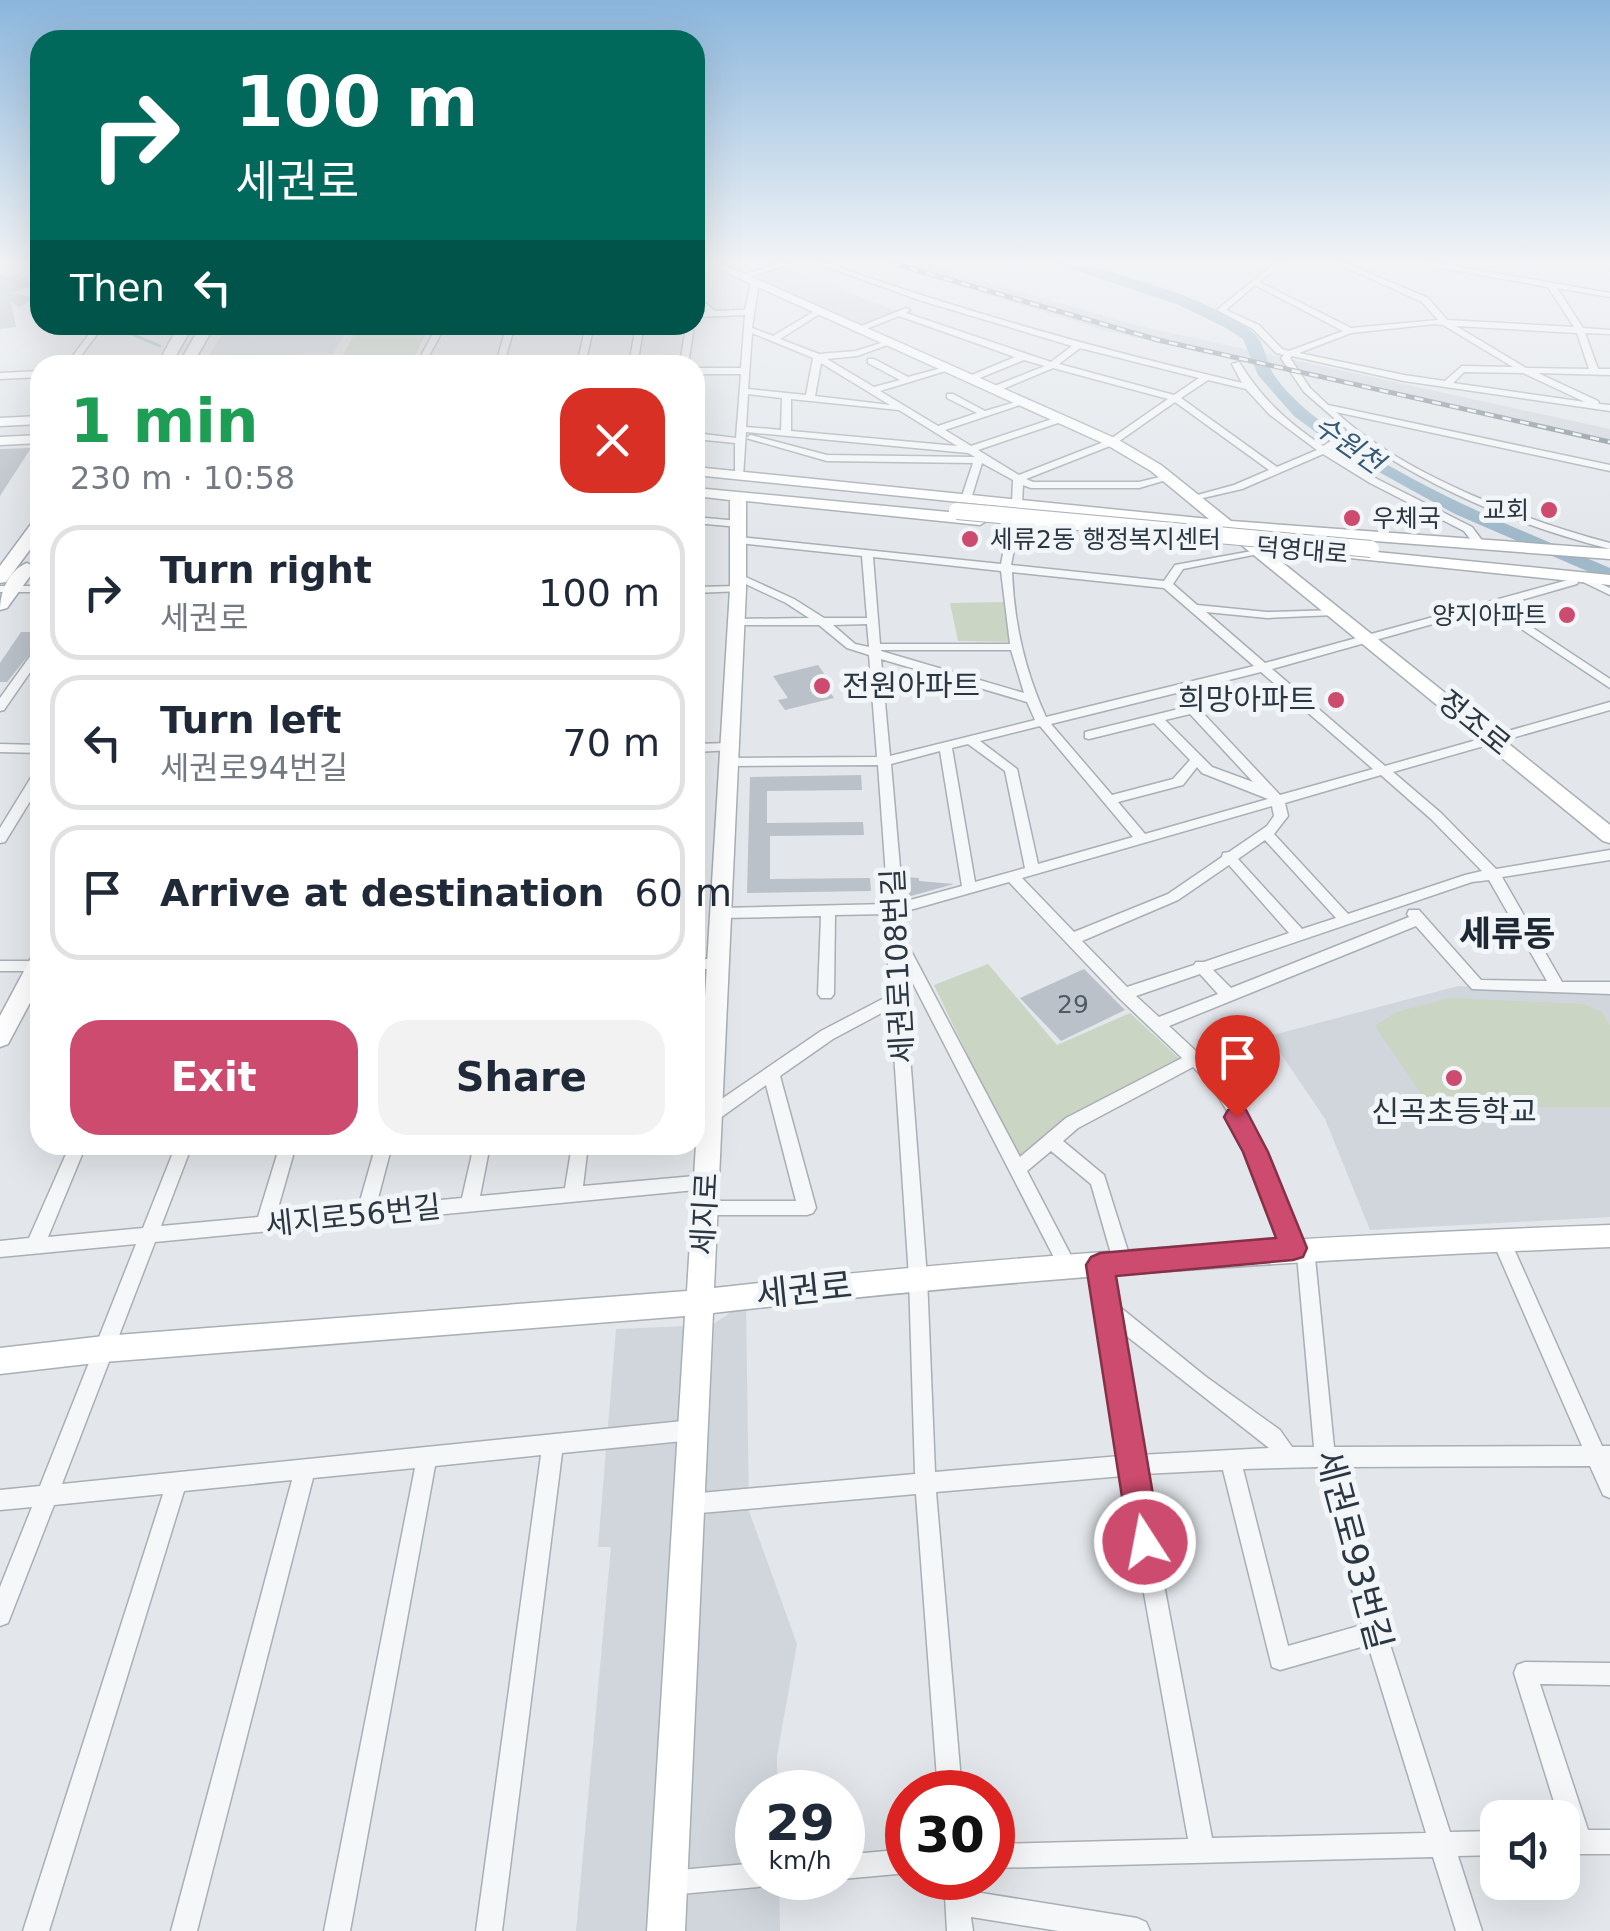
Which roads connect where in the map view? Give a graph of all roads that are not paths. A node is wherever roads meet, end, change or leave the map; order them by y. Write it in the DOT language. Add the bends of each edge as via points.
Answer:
graph roads {
  1 [pos="746,353"];
  2 [pos="807,353"];
  3 [pos="850,353"];
  4 [pos="912,353"];
  5 [pos="1012,353"];
  6 [pos="1067,353"];
  7 [pos="1102,353"];
  8 [pos="1495,353"];
  9 [pos="1588,353"];
  10 [pos="1291,354"];
  11 [pos="1023,357"];
  12 [pos="818,358"];
  13 [pos="871,361"];
  14 [pos="1236,364"];
  15 [pos="1049,366"];
  16 [pos="946,368"];
  17 [pos="1520,368"];
  18 [pos="1594,370"];
  19 [pos="705,371"];
  20 [pos="745,371"];
  21 [pos="1610,372"];
  22 [pos="30,374"];
  23 [pos="0,376"];
  24 [pos="1206,377"];
  25 [pos="970,378"];
  26 [pos="907,380"];
  27 [pos="1446,384"];
  28 [pos="1246,386"];
  29 [pos="995,389"];
  30 [pos="744,391"];
  31 [pos="872,391"];
  32 [pos="787,396"];
  33 [pos="950,396"];
  34 [pos="810,398"];
  35 [pos="1175,398"];
  36 [pos="1023,401"];
  37 [pos="1324,406"];
  38 [pos="1606,408"];
  39 [pos="905,410"];
  40 [pos="985,414"];
  41 [pos="1060,418"];
  42 [pos="30,423"];
  43 [pos="937,430"];
  44 [pos="0,432"];
  45 [pos="786,432"];
  46 [pos="1350,432"];
  47 [pos="30,434"];
  48 [pos="741,435"];
  49 [pos="705,436"];
  50 [pos="1112,442"];
  51 [pos="1326,447"];
  52 [pos="969,450"];
  53 [pos="981,461"];
  54 [pos="1610,468"];
  55 [pos="1275,470"];
  56 [pos="1168,478"];
  57 [pos="1018,479"];
  58 [pos="705,480"];
  59 [pos="705,485"];
  60 [pos="1238,487"];
  61 [pos="1194,499"];
  62 [pos="1017,504"];
  63 [pos="1228,504"];
  64 [pos="961,505"];
  65 [pos="738,509"];
  66 [pos="705,517"];
  67 [pos="1014,523"];
  68 [pos="1227,525"];
  69 [pos="1610,530"];
  70 [pos="1610,538"];
  71 [pos="30,542"];
  72 [pos="1478,543"];
  73 [pos="1516,545"];
  74 [pos="1368,546"];
  75 [pos="1255,548"];
  76 [pos="1610,550"];
  77 [pos="867,553"];
  78 [pos="30,562"];
  79 [pos="1540,564"];
  80 [pos="1005,566"];
  81 [pos="1610,570"];
  82 [pos="1573,573"];
  83 [pos="738,583"];
  84 [pos="1167,584"];
  85 [pos="705,588"];
  86 [pos="30,589"];
  87 [pos="3,590"];
  88 [pos="1610,592"];
  89 [pos="1492,605"];
  90 [pos="1196,608"];
  91 [pos="1336,612"];
  92 [pos="736,622"];
  93 [pos="823,622"];
  94 [pos="872,622"];
  95 [pos="1368,638"];
  96 [pos="1017,647"];
  97 [pos="874,651"];
  98 [pos="30,664"];
  99 [pos="1265,667"];
  100 [pos="1610,684"];
  101 [pos="1287,686"];
  102 [pos="1031,698"];
  103 [pos="1610,706"];
  104 [pos="0,707"];
  105 [pos="1193,710"];
  106 [pos="1156,718"];
  107 [pos="1042,721"];
  108 [pos="1089,735"];
  109 [pos="970,740"];
  110 [pos="1496,740"];
  111 [pos="945,746"];
  112 [pos="0,748"];
  113 [pos="30,750"];
  114 [pos="705,750"];
  115 [pos="729,755"];
  116 [pos="1197,759"];
  117 [pos="885,761"];
  118 [pos="1383,772"];
  119 [pos="30,790"];
  120 [pos="1275,797"];
  121 [pos="1108,800"];
  122 [pos="1265,832"];
  123 [pos="1610,836"];
  124 [pos="0,839"];
  125 [pos="1142,839"];
  126 [pos="1610,855"];
  127 [pos="1228,856"];
  128 [pos="1032,870"];
  129 [pos="1493,874"];
  130 [pos="1012,876"];
  131 [pos="969,888"];
  132 [pos="1401,900"];
  133 [pos="896,909"];
  134 [pos="828,912"];
  135 [pos="721,913"];
  136 [pos="1344,918"];
  137 [pos="1418,919"];
  138 [pos="892,930"];
  139 [pos="1298,934"];
  140 [pos="1072,939"];
  141 [pos="706,964"];
  142 [pos="30,965"];
  143 [pos="0,966"];
  144 [pos="1201,966"];
  145 [pos="30,982"];
  146 [pos="1558,987"];
  147 [pos="1610,988"];
  148 [pos="826,994"];
  149 [pos="1124,994"];
  150 [pos="1230,996"];
  151 [pos="897,998"];
  152 [pos="1156,1025"];
  153 [pos="0,1038"];
  154 [pos="1192,1060"];
  155 [pos="772,1072"];
  156 [pos="710,1116"];
  157 [pos="1051,1141"];
  158 [pos="74,1155"];
  159 [pos="180,1155"];
  160 [pos="285,1155"];
  161 [pos="381,1155"];
  162 [pos="480,1155"];
  163 [pos="579,1155"];
  164 [pos="1019,1168"];
  165 [pos="574,1195"];
  166 [pos="706,1195"];
  167 [pos="470,1205"];
  168 [pos="366,1215"];
  169 [pos="264,1225"];
  170 [pos="147,1236"];
  171 [pos="1610,1236"];
  172 [pos="1500,1240"];
  173 [pos="35,1246"];
  174 [pos="0,1248"];
  175 [pos="1299,1248"];
  176 [pos="1112,1264"];
  177 [pos="1068,1268"];
  178 [pos="918,1277"];
  179 [pos="700,1302"];
  180 [pos="1107,1308"];
  181 [pos="104,1349"];
  182 [pos="0,1362"];
  183 [pos="693,1430"];
  184 [pos="552,1444"];
  185 [pos="1603,1456"];
  186 [pos="428,1457"];
  187 [pos="1287,1457"];
  188 [pos="1324,1457"];
  189 [pos="1231,1460"];
  190 [pos="1130,1465"];
  191 [pos="305,1470"];
  192 [pos="178,1482"];
  193 [pos="925,1482"];
  194 [pos="1610,1488"];
  195 [pos="48,1496"];
  196 [pos="0,1500"];
  197 [pos="689,1504"];
  198 [pos="0,1615"];
  199 [pos="1375,1632"];
  200 [pos="1610,1674"];
  201 [pos="948,1770"];
  202 [pos="1559,1800"];
  203 [pos="1580,1842"];
  204 [pos="1610,1842"];
  205 [pos="1480,1843"];
  206 [pos="1444,1844"];
  207 [pos="1202,1850"];
  208 [pos="1015,1855"];
  209 [pos="735,1877"];
  210 [pos="669,1883"];
  211 [pos="958,1900"];
  212 [pos="1001,1900"];
  213 [pos="36,1931"];
  214 [pos="184,1931"];
  215 [pos="337,1931"];
  216 [pos="489,1931"];
  217 [pos="666,1931"];
  218 [pos="960,1931"];
  219 [pos="1137,1931"];
  220 [pos="1469,1931"];
  1 -- 20 [label="street"];
  2 -- 12 [label="street"];
  3 -- 12 [label="street"];
  4 -- 16 [label="street, 정조로"];
  5 -- 11 [label="street"];
  6 -- 15 [label="street"];
  7 -- 24 [label="street"];
  8 -- 17 [label="street"];
  9 -- 18 [label="street"];
  10 -- 27 [label="street"];
  10 -- 37 [label="street" via="1284,358 1295,380"];
  11 -- 15 [label="street"];
  11 -- 25 [label="street"];
  12 -- 31 [label="street"];
  12 -- 34 [label="street"];
  13 -- 26 [label="street"];
  14 -- 28 [label="street"];
  15 -- 29 [label="street"];
  15 -- 35 [label="street"];
  16 -- 25 [label="street, 정조로"];
  16 -- 26 [label="street"];
  17 -- 18 [label="street"];
  17 -- 27 [label="street" via="1462,369"];
  17 -- 38 [label="street"];
  18 -- 21 [label="street"];
  19 -- 20 [label="street"];
  20 -- 30 [label="street"];
  22 -- 23 [label="street"];
  24 -- 28 [label="street"];
  24 -- 35 [label="street"];
  25 -- 29 [label="street, 정조로"];
  26 -- 31 [label="street"];
  27 -- 38 [label="street"];
  28 -- 51 [label="street" via="1286,424"];
  29 -- 36 [label="street, 정조로"];
  30 -- 32 [label="street"];
  30 -- 48 [label="street"];
  31 -- 39 [label="street"];
  32 -- 34 [label="street"];
  32 -- 45 [label="street"];
  33 -- 40 [label="street"];
  34 -- 39 [label="street"];
  35 -- 50 [label="street"];
  35 -- 55 [label="street"];
  36 -- 40 [label="street"];
  36 -- 41 [label="street, 정조로"];
  37 -- 46 [label="street"];
  37 -- 54 [label="street"];
  39 -- 43 [label="street"];
  40 -- 43 [label="street"];
  41 -- 50 [label="street, 정조로"];
  41 -- 52 [label="street"];
  42 -- 44 [label="street"];
  43 -- 52 [label="street"];
  44 -- 47 [label="street"];
  45 -- 48 [label="street"];
  45 -- 52 [label="street"];
  46 -- 51 [label="street"];
  46 -- 76 [label="street" via="1502,510"];
  48 -- 49 [label="street"];
  48 -- 53 [label="street" via="827,458"];
  48 -- 65 [label="street"];
  50 -- 56 [label="street, 정조로"];
  50 -- 57 [label="street"];
  51 -- 55 [label="street"];
  51 -- 72 [label="street" via="1468,529"];
  52 -- 53 [label="street"];
  53 -- 57 [label="street"];
  53 -- 64 [label="street"];
  55 -- 60 [label="street"];
  56 -- 57 [label="street" via="1139,485 1030,486"];
  56 -- 61 [label="street, 정조로"];
  57 -- 62 [label="street"];
  58 -- 64 [label="street, 덕영대로"];
  59 -- 65 [label="street, 덕영대로"];
  60 -- 61 [label="street"];
  60 -- 63 [label="street"];
  61 -- 68 [label="street, 정조로"];
  62 -- 64 [label="street, 덕영대로"];
  62 -- 68 [label="street, 덕영대로"];
  64 -- 65 [label="street, 덕영대로"];
  64 -- 74 [label="street, bridge"];
  65 -- 66 [label="street"];
  65 -- 67 [label="street, 덕영대로"];
  65 -- 77 [label="street"];
  65 -- 83 [label="street, 세지로"];
  67 -- 75 [label="street, 덕영대로"];
  67 -- 80 [label="street"];
  68 -- 72 [label="street, 덕영대로"];
  68 -- 75 [label="street, 정조로"];
  69 -- 70 [label="street"];
  71 -- 87 [label="main road"];
  72 -- 73 [label="street, 덕영대로"];
  73 -- 76 [label="street, 덕영대로"];
  73 -- 81 [label="street"];
  74 -- 79 [label="street, 덕영대로"];
  74 -- 82 [label="street, 덕영대로"];
  75 -- 79 [label="street, 덕영대로"];
  75 -- 84 [label="street" via="1179,567"];
  75 -- 91 [label="street, 정조로"];
  77 -- 80 [label="street"];
  77 -- 94 [label="street, 세권로108번길"];
  78 -- 87 [label="main road"];
  79 -- 81 [label="street, 덕영대로"];
  79 -- 82 [label="street, 덕영대로"];
  80 -- 84 [label="street"];
  80 -- 96 [label="street"];
  81 -- 82 [label="street, 덕영대로"];
  81 -- 82 [label="street, 덕영대로"];
  82 -- 88 [label="street"];
  82 -- 89 [label="street" via="1573,582"];
  83 -- 85 [label="street"];
  83 -- 92 [label="street, 세지로"];
  83 -- 93 [label="street" via="770,589"];
  84 -- 90 [label="street"];
  86 -- 87 [label="street"];
  89 -- 95 [label="street"];
  89 -- 100 [label="street"];
  90 -- 91 [label="street"];
  90 -- 99 [label="street"];
  91 -- 95 [label="street, 정조로"];
  92 -- 93 [label="street"];
  92 -- 115 [label="street, 세지로"];
  93 -- 94 [label="street"];
  93 -- 97 [label="street" via="851,646"];
  94 -- 97 [label="street, 세권로108번길"];
  95 -- 99 [label="street"];
  95 -- 110 [label="street, 정조로"];
  96 -- 97 [label="street"];
  96 -- 102 [label="street"];
  97 -- 102 [label="street"];
  97 -- 117 [label="street, 세권로108번길"];
  98 -- 104 [label="street"];
  99 -- 101 [label="street"];
  99 -- 107 [label="street"];
  101 -- 105 [label="street"];
  101 -- 118 [label="street"];
  102 -- 107 [label="street"];
  103 -- 110 [label="street"];
  105 -- 106 [label="street"];
  105 -- 120 [label="street"];
  106 -- 108 [label="street"];
  106 -- 116 [label="street"];
  107 -- 109 [label="street"];
  107 -- 121 [label="street"];
  109 -- 111 [label="street"];
  109 -- 128 [label="street" via="1012,769"];
  110 -- 118 [label="street"];
  110 -- 123 [label="street, 정조로"];
  111 -- 117 [label="street"];
  111 -- 131 [label="street"];
  112 -- 113 [label="street"];
  114 -- 115 [label="street"];
  115 -- 117 [label="street"];
  115 -- 135 [label="street, 세지로"];
  116 -- 120 [label="street" via="1207,770"];
  116 -- 121 [label="street" via="1178,782"];
  117 -- 133 [label="street, 세권로108번길"];
  118 -- 120 [label="street"];
  118 -- 129 [label="street"];
  119 -- 124 [label="street"];
  120 -- 122 [label="street" via="1281,816"];
  120 -- 125 [label="street"];
  121 -- 125 [label="street"];
  122 -- 127 [label="street"];
  122 -- 136 [label="street"];
  125 -- 128 [label="street"];
  126 -- 129 [label="street"];
  127 -- 139 [label="street"];
  127 -- 140 [label="street" via="1173,897"];
  128 -- 130 [label="street"];
  129 -- 132 [label="street"];
  129 -- 146 [label="street"];
  130 -- 131 [label="street"];
  130 -- 140 [label="street, 세권로93번길"];
  131 -- 133 [label="street"];
  132 -- 136 [label="street"];
  132 -- 137 [label="street"];
  133 -- 134 [label="street"];
  133 -- 138 [label="street, 세권로108번길"];
  134 -- 135 [label="street"];
  134 -- 148 [label="street"];
  135 -- 141 [label="street, 세지로"];
  136 -- 139 [label="street"];
  137 -- 146 [label="street" via="1477,985"];
  137 -- 150 [label="street"];
  138 -- 151 [label="street, 세권로108번길"];
  138 -- 164 [label="street"];
  139 -- 144 [label="street"];
  140 -- 149 [label="street, 세권로93번길"];
  141 -- 156 [label="street, 세지로"];
  142 -- 143 [label="street"];
  144 -- 149 [label="street"];
  144 -- 150 [label="street"];
  145 -- 153 [label="street"];
  146 -- 147 [label="street"];
  149 -- 152 [label="street, 세권로93번길"];
  150 -- 152 [label="street"];
  151 -- 155 [label="street"];
  151 -- 178 [label="street, 세권로108번길"];
  152 -- 154 [label="street, 세권로93번길"];
  154 -- 157 [label="street"];
  154 -- 175 [label="street, 세권로93번길" via="1219,1082"];
  155 -- 156 [label="street"];
  155 -- 166 [label="street, 세지로56번길" via="807,1208"];
  156 -- 166 [label="street, 세지로"];
  157 -- 164 [label="street"];
  157 -- 176 [label="street" via="1098,1180"];
  158 -- 173 [label="street"];
  159 -- 170 [label="street"];
  160 -- 169 [label="street"];
  161 -- 168 [label="street"];
  162 -- 167 [label="street"];
  163 -- 165 [label="street"];
  164 -- 177 [label="street"];
  165 -- 166 [label="street, 세지로56번길"];
  165 -- 167 [label="street, 세지로56번길"];
  166 -- 179 [label="street, 세지로"];
  167 -- 168 [label="street, 세지로56번길"];
  168 -- 169 [label="street, 세지로56번길"];
  169 -- 170 [label="street, 세지로56번길"];
  170 -- 173 [label="street, 세지로56번길"];
  170 -- 181 [label="street"];
  171 -- 172 [label="street, 세권로"];
  172 -- 175 [label="street, 세권로"];
  172 -- 185 [label="street"];
  173 -- 174 [label="street, 세지로56번길"];
  175 -- 176 [label="street, 세권로"];
  175 -- 188 [label="street, 세권로93번길"];
  176 -- 177 [label="street, 세권로"];
  176 -- 180 [label="street"];
  177 -- 178 [label="street, 세권로"];
  178 -- 179 [label="street, 세권로"];
  178 -- 193 [label="street, 세권로108번길"];
  179 -- 181 [label="street, 세권로"];
  179 -- 183 [label="street, 세지로"];
  180 -- 187 [label="street" via="1273,1436"];
  180 -- 190 [label="street"];
  181 -- 182 [label="street, 세권로"];
  181 -- 195 [label="street"];
  183 -- 184 [label="street"];
  183 -- 197 [label="street, 세지로"];
  184 -- 186 [label="street"];
  184 -- 216 [label="street"];
  185 -- 188 [label="street"];
  185 -- 194 [label="street"];
  186 -- 191 [label="street"];
  186 -- 215 [label="street"];
  187 -- 188 [label="street"];
  187 -- 189 [label="street"];
  188 -- 199 [label="street, 세권로93번길"];
  189 -- 190 [label="street"];
  189 -- 199 [label="street" via="1280,1659"];
  190 -- 193 [label="street"];
  190 -- 207 [label="street"];
  191 -- 192 [label="street"];
  191 -- 214 [label="street"];
  192 -- 195 [label="street"];
  192 -- 213 [label="street"];
  193 -- 197 [label="street"];
  193 -- 201 [label="street, 세권로108번길"];
  195 -- 196 [label="street"];
  195 -- 198 [label="street"];
  197 -- 210 [label="street, 세지로"];
  199 -- 206 [label="street, 세권로93번길"];
  200 -- 202 [label="street" via="1524,1673"];
  203 -- 204 [label="street"];
  205 -- 206 [label="street"];
  206 -- 207 [label="street"];
  206 -- 220 [label="street, 세권로93번길"];
  207 -- 208 [label="street"];
  209 -- 210 [label="street"];
  210 -- 217 [label="street, 세지로"];
  211 -- 218 [label="street"];
  212 -- 219 [label="street"];
}
